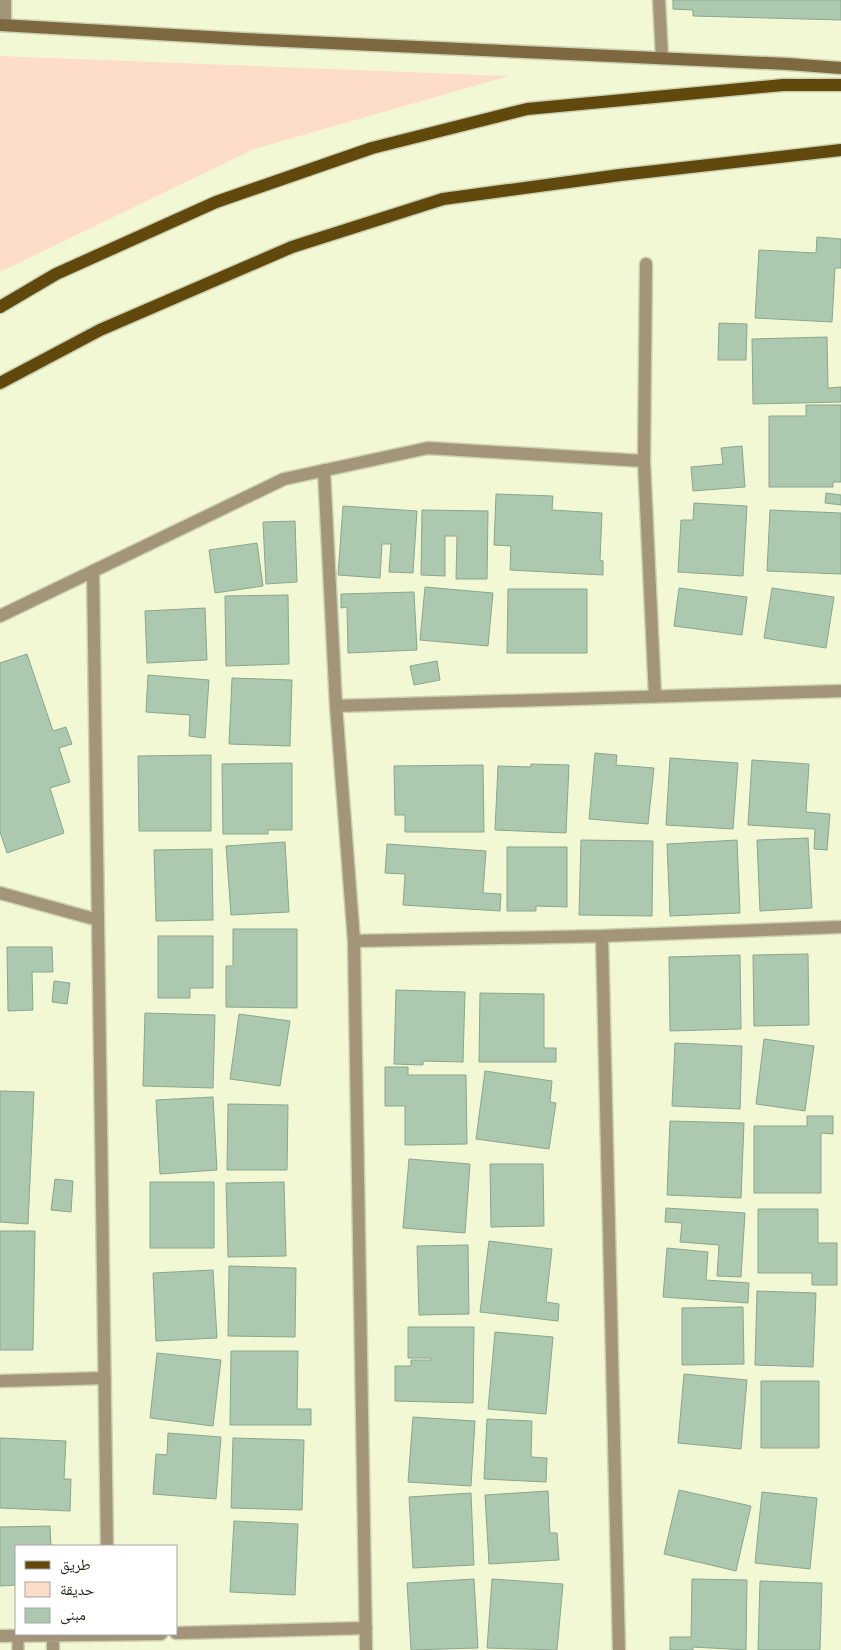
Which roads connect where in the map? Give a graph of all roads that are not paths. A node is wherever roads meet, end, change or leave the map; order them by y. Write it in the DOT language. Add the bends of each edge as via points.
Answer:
graph roads {
  1 [pos="5,0"];
  2 [pos="660,0"];
  3 [pos="3,25"];
  4 [pos="662,58"];
  5 [pos="841,68"];
  6 [pos="841,85"];
  7 [pos="841,150"];
  8 [pos="646,264"];
  9 [pos="0,307"];
  10 [pos="0,382"];
  11 [pos="644,461"];
  12 [pos="324,470"];
  13 [pos="93,571"];
  14 [pos="0,616"];
  15 [pos="841,691"];
  16 [pos="655,696"];
  17 [pos="336,706"];
  18 [pos="0,893"];
  19 [pos="98,920"];
  20 [pos="841,927"];
  21 [pos="602,936"];
  22 [pos="354,941"];
  23 [pos="105,1378"];
  24 [pos="0,1381"];
  25 [pos="107,1545"];
  26 [pos="366,1628"];
  27 [pos="178,1633"];
  28 [pos="80,1635"];
  29 [pos="0,1636"];
  30 [pos="18,1636"];
  31 [pos="53,1636"];
  32 [pos="18,1650"];
  33 [pos="54,1650"];
  34 [pos="366,1650"];
  35 [pos="619,1650"];
  1 -- 3 [label="street"];
  2 -- 4 [label="street"];
  3 -- 4 [label="main road"];
  4 -- 5 [label="main road"];
  6 -- 9 [label="main road" via="784,85 527,109 372,148 216,202 56,274"];
  7 -- 10 [label="main road" via="444,199 292,247 100,330"];
  8 -- 11 [label="street"];
  11 -- 12 [label="street" via="428,448"];
  11 -- 16 [label="street"];
  12 -- 13 [label="street" via="284,479"];
  12 -- 17 [label="street"];
  13 -- 14 [label="street"];
  13 -- 19 [label="street"];
  15 -- 16 [label="street"];
  16 -- 17 [label="street"];
  17 -- 22 [label="street"];
  18 -- 19 [label="street"];
  19 -- 23 [label="street"];
  20 -- 21 [label="street"];
  21 -- 22 [label="street"];
  21 -- 35 [label="street"];
  22 -- 26 [label="street"];
  23 -- 24 [label="street"];
  23 -- 25 [label="street"];
  26 -- 27 [label="street"];
  26 -- 34 [label="street"];
  28 -- 31 [label="street"];
  29 -- 30 [label="street"];
  30 -- 31 [label="street"];
  30 -- 32 [label="lane"];
  31 -- 33 [label="street"];
}
